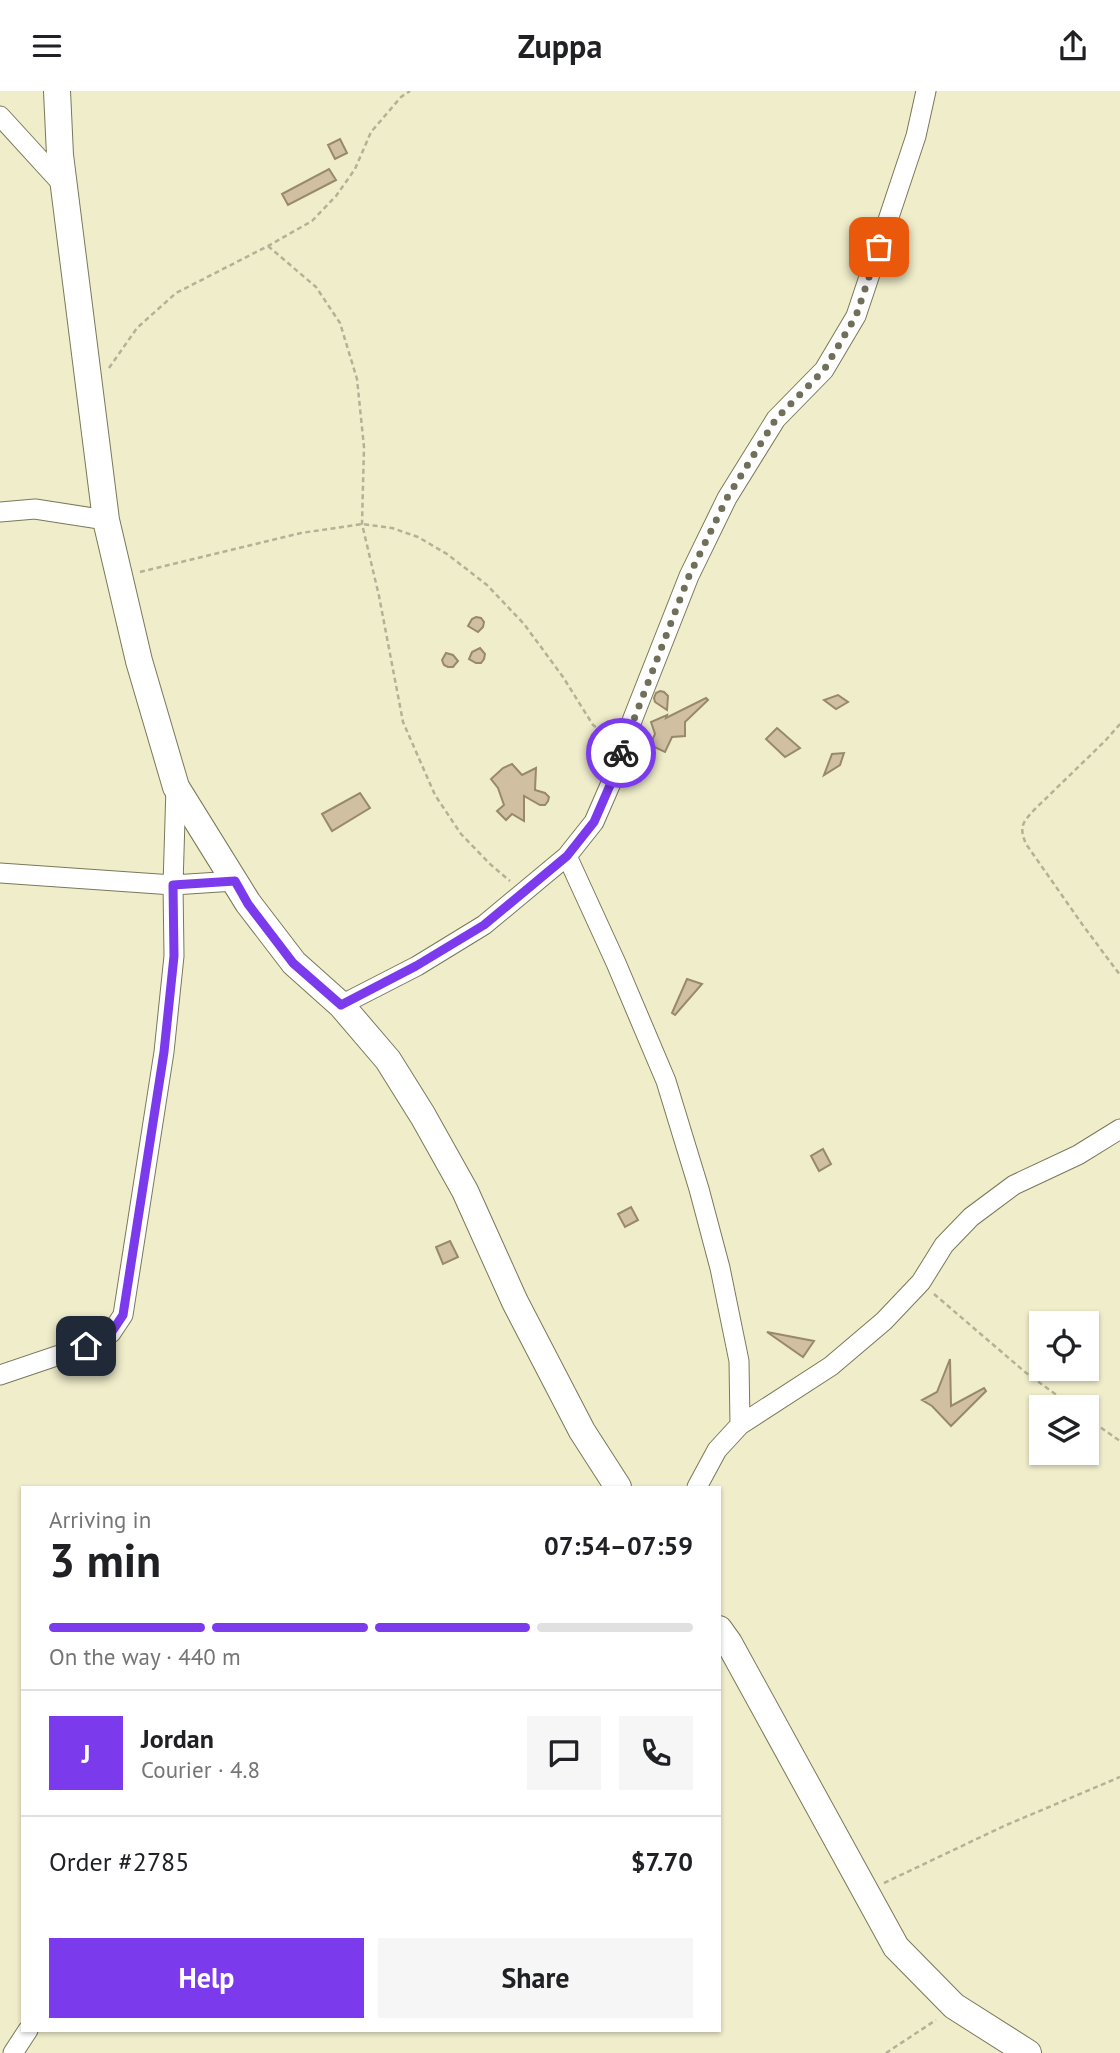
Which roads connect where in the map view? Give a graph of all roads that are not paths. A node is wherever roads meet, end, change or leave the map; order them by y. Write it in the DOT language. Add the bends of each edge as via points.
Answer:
graph roads {
  1 [pos="57,91"];
  2 [pos="926,91"];
  3 [pos="0,116"];
  4 [pos="64,186"];
  5 [pos="0,512"];
  6 [pos="106,520"];
  7 [pos="176,787"];
  8 [pos="567,856"];
  9 [pos="0,873"];
  10 [pos="235,881"];
  11 [pos="173,885"];
  12 [pos="341,1005"];
  13 [pos="1120,1129"];
  14 [pos="0,1375"];
  15 [pos="740,1425"];
  16 [pos="617,1486"];
  17 [pos="698,1486"];
  18 [pos="721,1632"];
  19 [pos="27,2032"];
  20 [pos="13,2053"];
  21 [pos="1028,2053"];
  1 -- 4 [label="street"];
  2 -- 8 [label="street" via="916,136 856,316 824,370 776,419 727,498 689,576 594,822"];
  3 -- 4 [label="street"];
  4 -- 6 [label="street"];
  5 -- 6 [label="street" via="35,509"];
  6 -- 7 [label="street" via="139,661"];
  7 -- 10 [label="street"];
  7 -- 11 [label="street"];
  8 -- 12 [label="street" via="484,925"];
  8 -- 15 [label="street" via="666,1081 699,1189 739,1361"];
  9 -- 11 [label="street"];
  10 -- 11 [label="street"];
  10 -- 12 [label="street" via="293,963"];
  11 -- 14 [label="street" via="174,956 164,1052 123,1315 111,1333 86,1346"];
  12 -- 16 [label="street" via="388,1061 423,1116 465,1191 515,1302 582,1431"];
  13 -- 15 [label="street" via="1014,1185 971,1217 884,1321 831,1366"];
  15 -- 17 [label="street" via="717,1450"];
  18 -- 21 [label="street" via="896,1947 954,2006"];
  19 -- 20 [label="street"];
}
